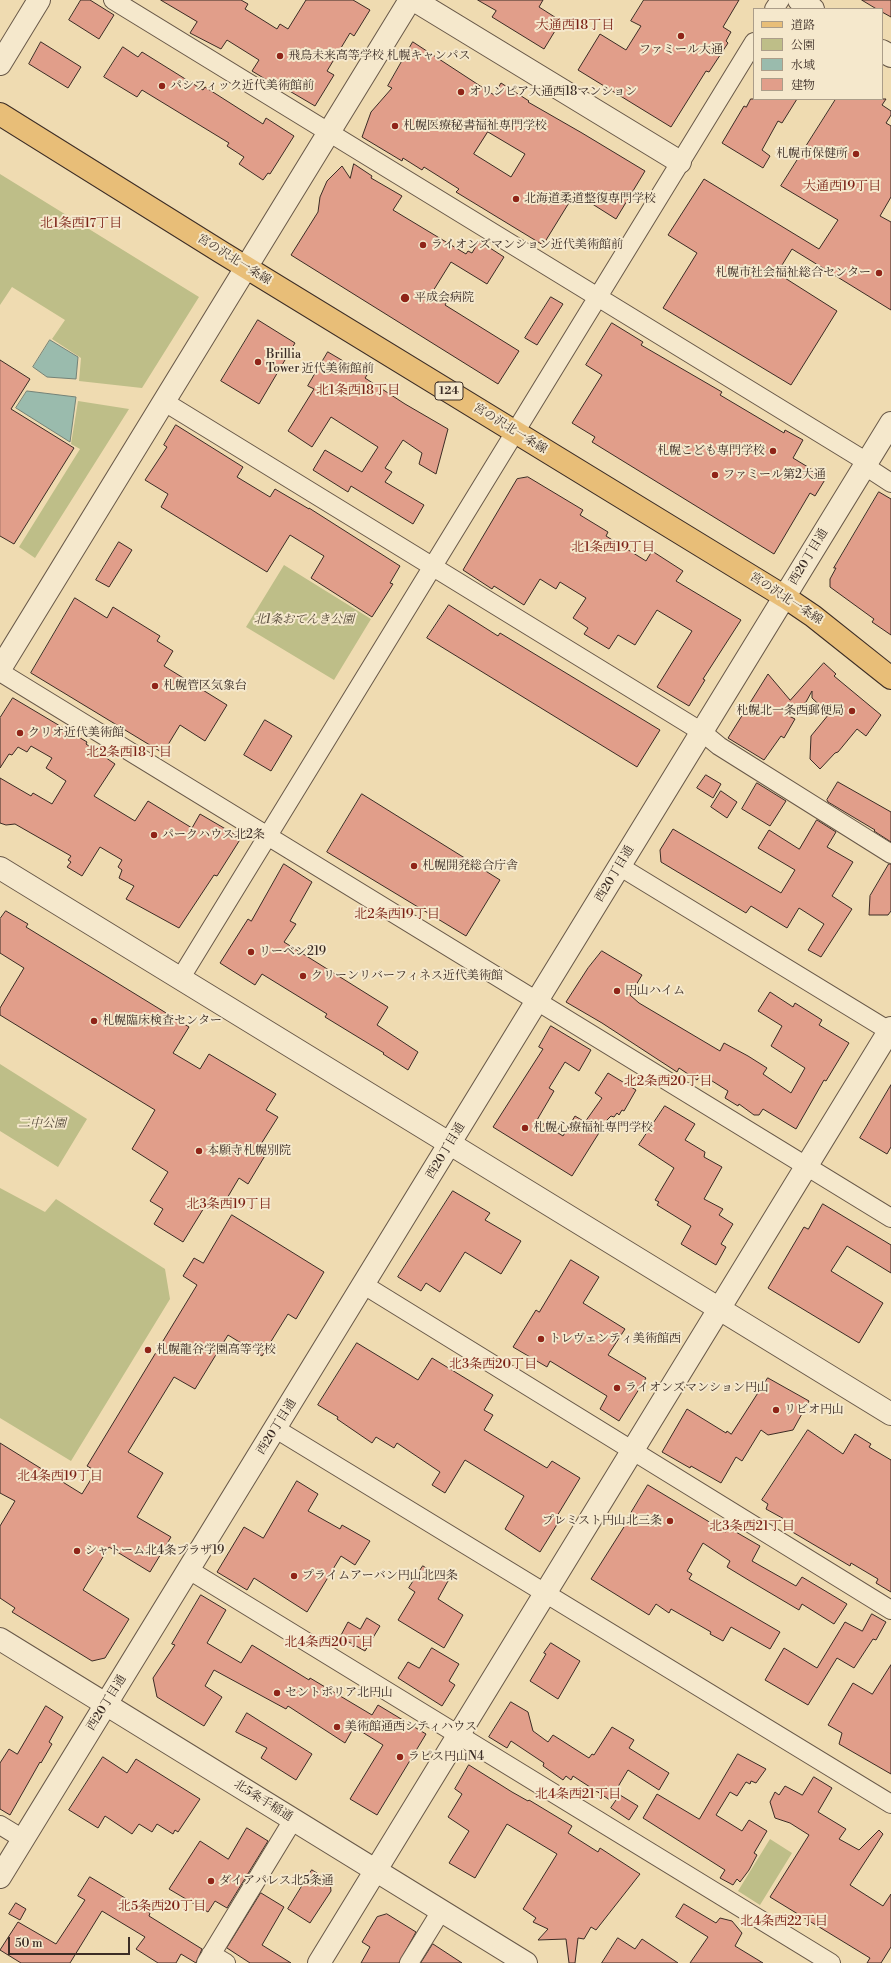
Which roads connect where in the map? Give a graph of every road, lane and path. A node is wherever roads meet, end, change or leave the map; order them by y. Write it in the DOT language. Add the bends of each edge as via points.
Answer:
graph roads {
  1 [pos="39,0"];
  2 [pos="113,0"];
  3 [pos="410,0"];
  4 [pos="414,0"];
  5 [pos="799,0"];
  6 [pos="812,8"];
  7 [pos="753,44"];
  8 [pos="0,64"];
  9 [pos="0,114"];
  10 [pos="328,132"];
  11 [pos="680,162"];
  12 [pos="246,267"];
  13 [pos="598,297"];
  14 [pos="164,401"];
  15 [pos="891,423"];
  16 [pos="515,432"];
  17 [pos="866,464"];
  18 [pos="891,483"];
  19 [pos="433,566"];
  20 [pos="785,597"];
  21 [pos="0,669"];
  22 [pos="0,672"];
  23 [pos="891,678"];
  24 [pos="702,732"];
  25 [pos="267,836"];
  26 [pos="891,854"];
  27 [pos="620,866"];
  28 [pos="0,868"];
  29 [pos="180,979"];
  30 [pos="538,1000"];
  31 [pos="890,1030"];
  32 [pos="450,1144"];
  33 [pos="806,1166"];
  34 [pos="891,1218"];
  35 [pos="364,1285"];
  36 [pos="719,1308"];
  37 [pos="891,1414"];
  38 [pos="276,1429"];
  39 [pos="632,1450"];
  40 [pos="189,1570"];
  41 [pos="545,1592"];
  42 [pos="891,1610"];
  43 [pos="0,1639"];
  44 [pos="107,1704"];
  45 [pos="458,1736"];
  46 [pos="891,1804"];
  47 [pos="294,1820"];
  48 [pos="0,1825"];
  49 [pos="23,1839"];
  50 [pos="376,1871"];
  51 [pos="0,1877"];
  52 [pos="440,1911"];
  53 [pos="214,1960"];
  54 [pos="319,1963"];
  55 [pos="409,1963"];
  56 [pos="526,1963"];
  57 [pos="831,1963"];
  1 -- 8 [label="street"];
  2 -- 10 [label="street"];
  3 -- 10 [label="street"];
  4 -- 11 [label="street"];
  5 -- 6 [label="street"];
  7 -- 11 [label="street"];
  9 -- 12 [label="main road, 宮の沢北一条線 / 124"];
  10 -- 12 [label="street"];
  10 -- 13 [label="street"];
  11 -- 13 [label="street"];
  12 -- 14 [label="street"];
  12 -- 16 [label="main road, 宮の沢北一条線 / 124"];
  13 -- 16 [label="street"];
  13 -- 17 [label="street"];
  14 -- 19 [label="street"];
  14 -- 21 [label="street"];
  15 -- 17 [label="street, 西20丁目通"];
  16 -- 19 [label="street"];
  16 -- 20 [label="main road, 宮の沢北一条線 / 124"];
  17 -- 18 [label="street"];
  17 -- 20 [label="street, 西20丁目通"];
  19 -- 24 [label="street"];
  19 -- 25 [label="street"];
  20 -- 23 [label="main road, 宮の沢北一条線 / 124"];
  20 -- 24 [label="street, 西20丁目通"];
  22 -- 25 [label="street"];
  24 -- 26 [label="street" via="719,746"];
  24 -- 27 [label="street, 西20丁目通"];
  25 -- 29 [label="street"];
  25 -- 30 [label="street"];
  27 -- 30 [label="street, 西20丁目通"];
  27 -- 31 [label="street"];
  28 -- 29 [label="street"];
  29 -- 32 [label="street"];
  30 -- 32 [label="street, 西20丁目通"];
  30 -- 33 [label="street"];
  31 -- 33 [label="street"];
  32 -- 35 [label="street, 西20丁目通"];
  32 -- 36 [label="street"];
  33 -- 34 [label="street"];
  33 -- 36 [label="street"];
  35 -- 38 [label="street, 西20丁目通"];
  35 -- 39 [label="street"];
  36 -- 37 [label="street"];
  36 -- 39 [label="street"];
  38 -- 40 [label="street, 西20丁目通"];
  38 -- 41 [label="street"];
  39 -- 41 [label="street"];
  39 -- 42 [label="street"];
  40 -- 44 [label="street, 西20丁目通"];
  40 -- 45 [label="street"];
  41 -- 45 [label="street"];
  41 -- 46 [label="street"];
  43 -- 44 [label="street, 北5条手稲通"];
  44 -- 47 [label="street, 北5条手稲通"];
  44 -- 49 [label="street, 西20丁目通"];
  45 -- 50 [label="street"];
  45 -- 57 [label="street"];
  47 -- 50 [label="street, 北5条手稲通"];
  47 -- 53 [label="street"];
  48 -- 49 [label="street"];
  49 -- 51 [label="street, 西20丁目通"];
  50 -- 52 [label="street, 北5条手稲通"];
  50 -- 54 [label="street"];
  52 -- 55 [label="street"];
  52 -- 56 [label="street, 北5条手稲通"];
}
